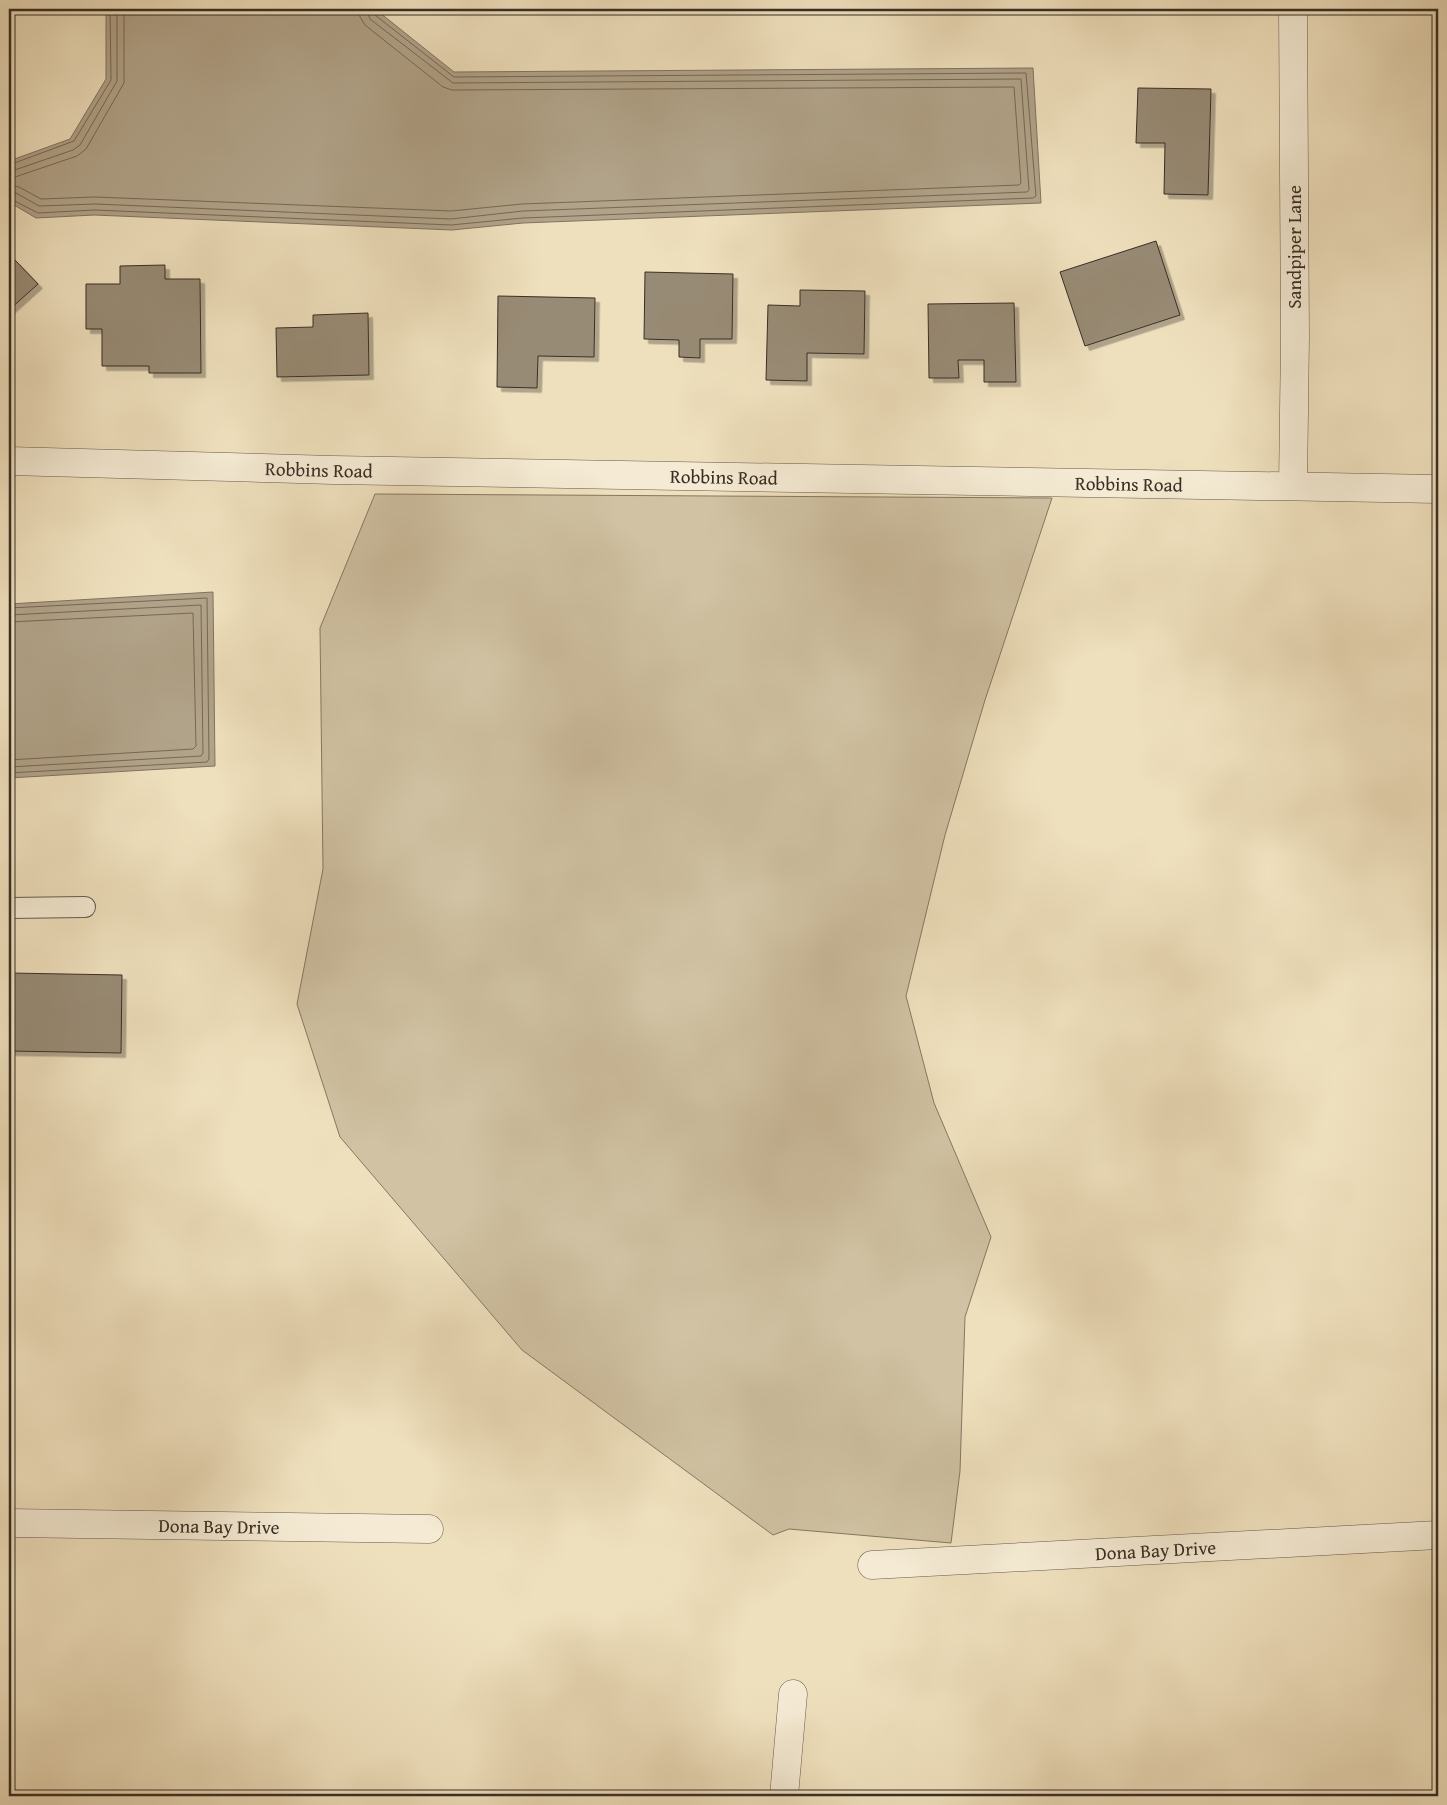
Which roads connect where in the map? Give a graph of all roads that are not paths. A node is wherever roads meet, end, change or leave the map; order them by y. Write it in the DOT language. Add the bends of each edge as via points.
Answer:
graph roads {
  1 [pos="1293,9"];
  2 [pos="9,461"];
  3 [pos="1293,486"];
  4 [pos="1438,489"];
  5 [pos="84,907"];
  6 [pos="9,908"];
  7 [pos="9,1524"];
  8 [pos="429,1529"];
  9 [pos="1438,1536"];
  10 [pos="872,1565"];
  11 [pos="793,1694"];
  12 [pos="784,1796"];
  1 -- 3 [label="street, Sandpiper Lane"];
  2 -- 3 [label="street, Robbins Road" via="333,470"];
  3 -- 4 [label="street, Robbins Road"];
  5 -- 6 [label="lane"];
  7 -- 8 [label="street, Dona Bay Drive"];
  9 -- 10 [label="street, Dona Bay Drive"];
  11 -- 12 [label="street"];
}
